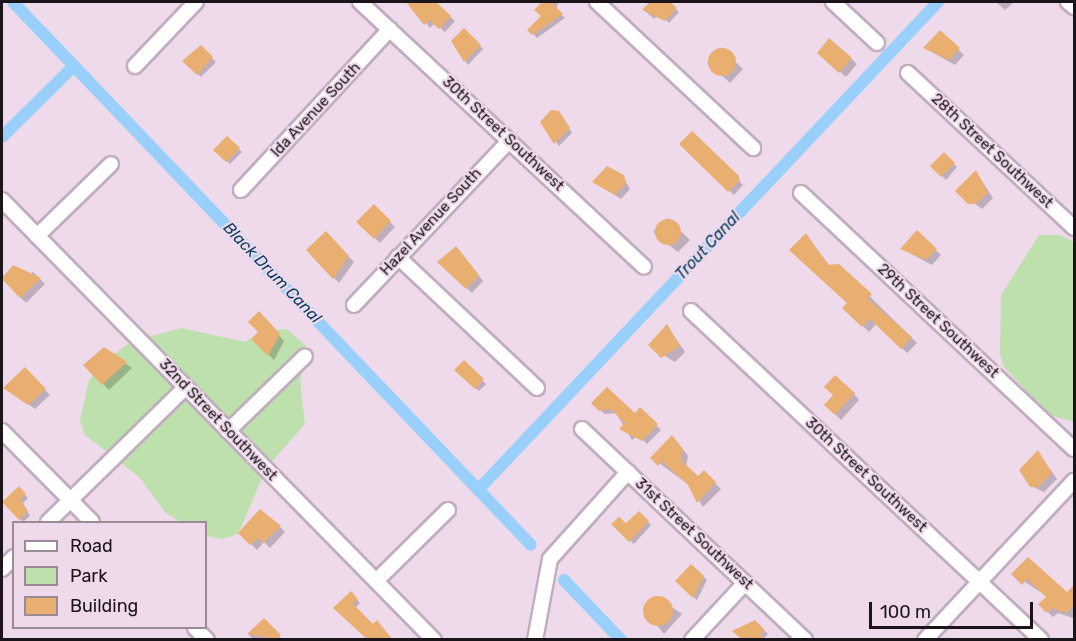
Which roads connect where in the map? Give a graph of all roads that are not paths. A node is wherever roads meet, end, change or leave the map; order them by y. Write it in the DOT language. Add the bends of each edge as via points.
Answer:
graph roads {
  1 [pos="196,2"];
  2 [pos="360,2"];
  3 [pos="597,2"];
  4 [pos="833,2"];
  5 [pos="1068,2"];
  6 [pos="1074,7"];
  7 [pos="390,29"];
  8 [pos="877,43"];
  9 [pos="135,66"];
  10 [pos="908,74"];
  11 [pos="509,141"];
  12 [pos="753,148"];
  13 [pos="111,164"];
  14 [pos="241,190"];
  15 [pos="801,193"];
  16 [pos="2,200"];
  17 [pos="1074,228"];
  18 [pos="37,236"];
  19 [pos="398,257"];
  20 [pos="644,267"];
  21 [pos="354,305"];
  22 [pos="691,311"];
  23 [pos="305,356"];
  24 [pos="186,387"];
  25 [pos="537,388"];
  26 [pos="582,429"];
  27 [pos="2,431"];
  28 [pos="228,431"];
  29 [pos="1074,449"];
  30 [pos="628,472"];
  31 [pos="1074,481"];
  32 [pos="70,501"];
  33 [pos="448,510"];
  34 [pos="49,521"];
  35 [pos="91,521"];
  36 [pos="376,581"];
  37 [pos="980,581"];
  38 [pos="745,583"];
  39 [pos="434,639"];
  40 [pos="535,639"];
  41 [pos="692,639"];
  42 [pos="805,639"];
  43 [pos="926,639"];
  44 [pos="1041,639"];
  1 -- 9 [label="street"];
  2 -- 7 [label="street, 30th Street Southwest"];
  3 -- 12 [label="street"];
  4 -- 8 [label="street"];
  5 -- 6 [label="street"];
  7 -- 11 [label="street, 30th Street Southwest"];
  7 -- 14 [label="street, Ida Avenue South"];
  10 -- 17 [label="street, 28th Street Southwest"];
  11 -- 19 [label="street, Hazel Avenue South"];
  11 -- 20 [label="street, 30th Street Southwest"];
  13 -- 18 [label="street"];
  15 -- 29 [label="street, 29th Street Southwest"];
  16 -- 18 [label="street, 32nd Street Southwest"];
  18 -- 24 [label="street, 32nd Street Southwest"];
  19 -- 21 [label="street, Hazel Avenue South"];
  19 -- 25 [label="street"];
  22 -- 37 [label="street, 30th Street Southwest"];
  23 -- 28 [label="street"];
  24 -- 28 [label="street, 32nd Street Southwest"];
  24 -- 32 [label="street"];
  26 -- 30 [label="street, 31st Street Southwest"];
  27 -- 32 [label="street"];
  28 -- 36 [label="street, 32nd Street Southwest"];
  30 -- 38 [label="street, 31st Street Southwest"];
  30 -- 40 [label="street" via="550,559"];
  31 -- 37 [label="street"];
  32 -- 34 [label="street"];
  32 -- 35 [label="street"];
  33 -- 36 [label="street"];
  36 -- 39 [label="street, 32nd Street Southwest"];
  37 -- 43 [label="street"];
  37 -- 44 [label="street, 30th Street Southwest"];
  38 -- 41 [label="street"];
  38 -- 42 [label="street, 31st Street Southwest"];
}
